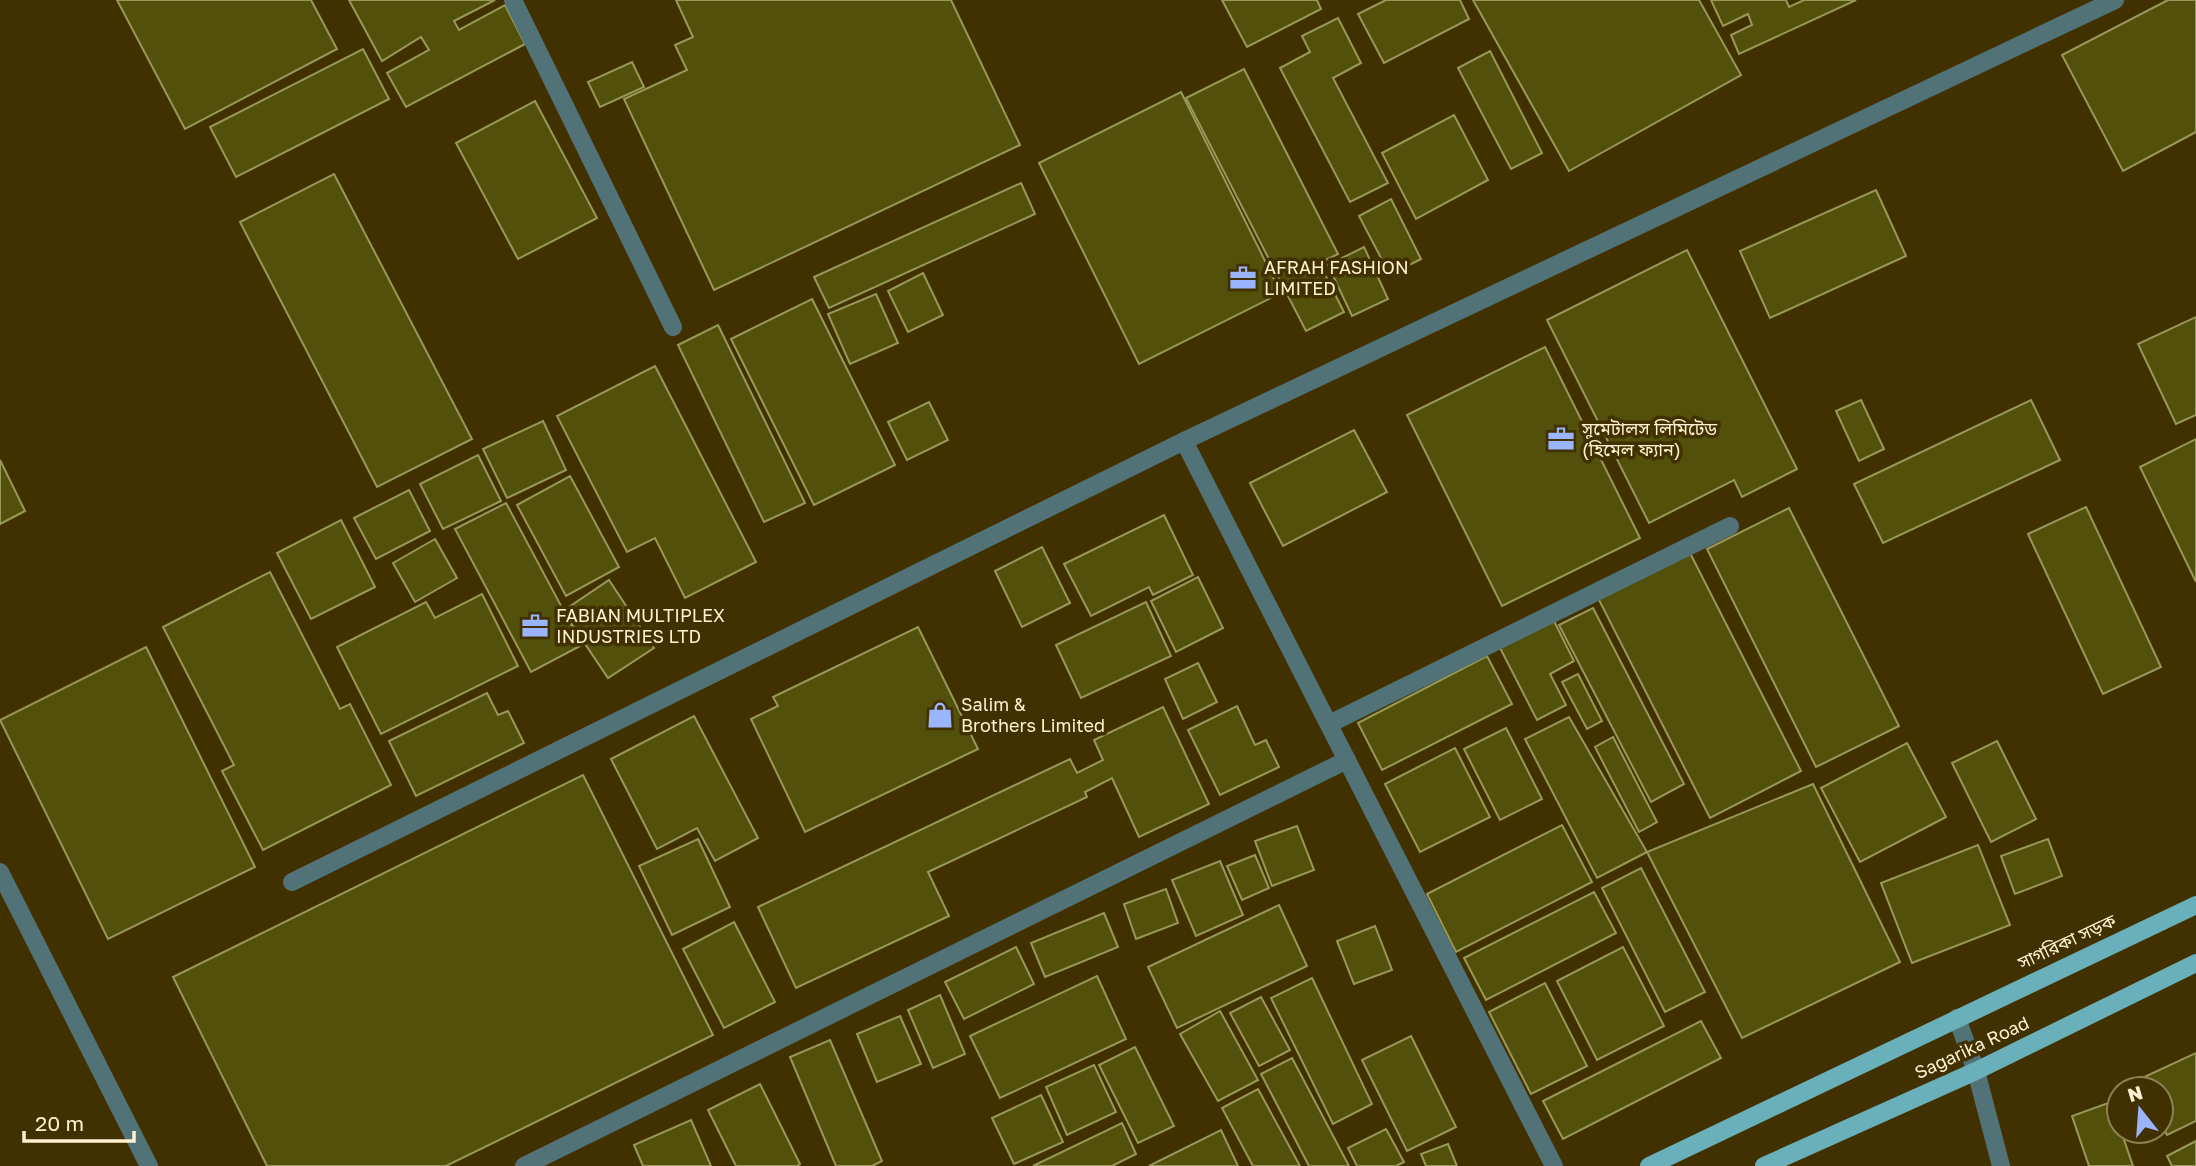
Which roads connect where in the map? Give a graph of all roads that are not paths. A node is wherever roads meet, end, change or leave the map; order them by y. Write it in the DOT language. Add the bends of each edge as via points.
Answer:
graph roads {
  1 [pos="513,0"];
  2 [pos="2115,0"];
  3 [pos="673,327"];
  4 [pos="1184,441"];
  5 [pos="1730,526"];
  6 [pos="1329,724"];
  7 [pos="1347,760"];
  8 [pos="0,872"];
  9 [pos="292,882"];
  10 [pos="2196,905"];
  11 [pos="2196,963"];
  12 [pos="1957,1018"];
  13 [pos="1976,1071"];
  14 [pos="149,1166"];
  15 [pos="524,1166"];
  16 [pos="1554,1166"];
  17 [pos="1649,1166"];
  18 [pos="1764,1166"];
  19 [pos="2001,1166"];
  1 -- 3 [label="street"];
  2 -- 4 [label="street"];
  4 -- 6 [label="street"];
  4 -- 9 [label="street"];
  5 -- 6 [label="street"];
  6 -- 7 [label="street"];
  7 -- 15 [label="street"];
  7 -- 16 [label="street"];
  8 -- 14 [label="street"];
  10 -- 12 [label="main road, সাগরিকা সড়ক"];
  11 -- 13 [label="main road, Sagarika Road"];
  12 -- 13 [label="street"];
  12 -- 17 [label="main road, Sagarika Road"];
  13 -- 18 [label="main road, Sagarika Road"];
  13 -- 19 [label="street"];
}
